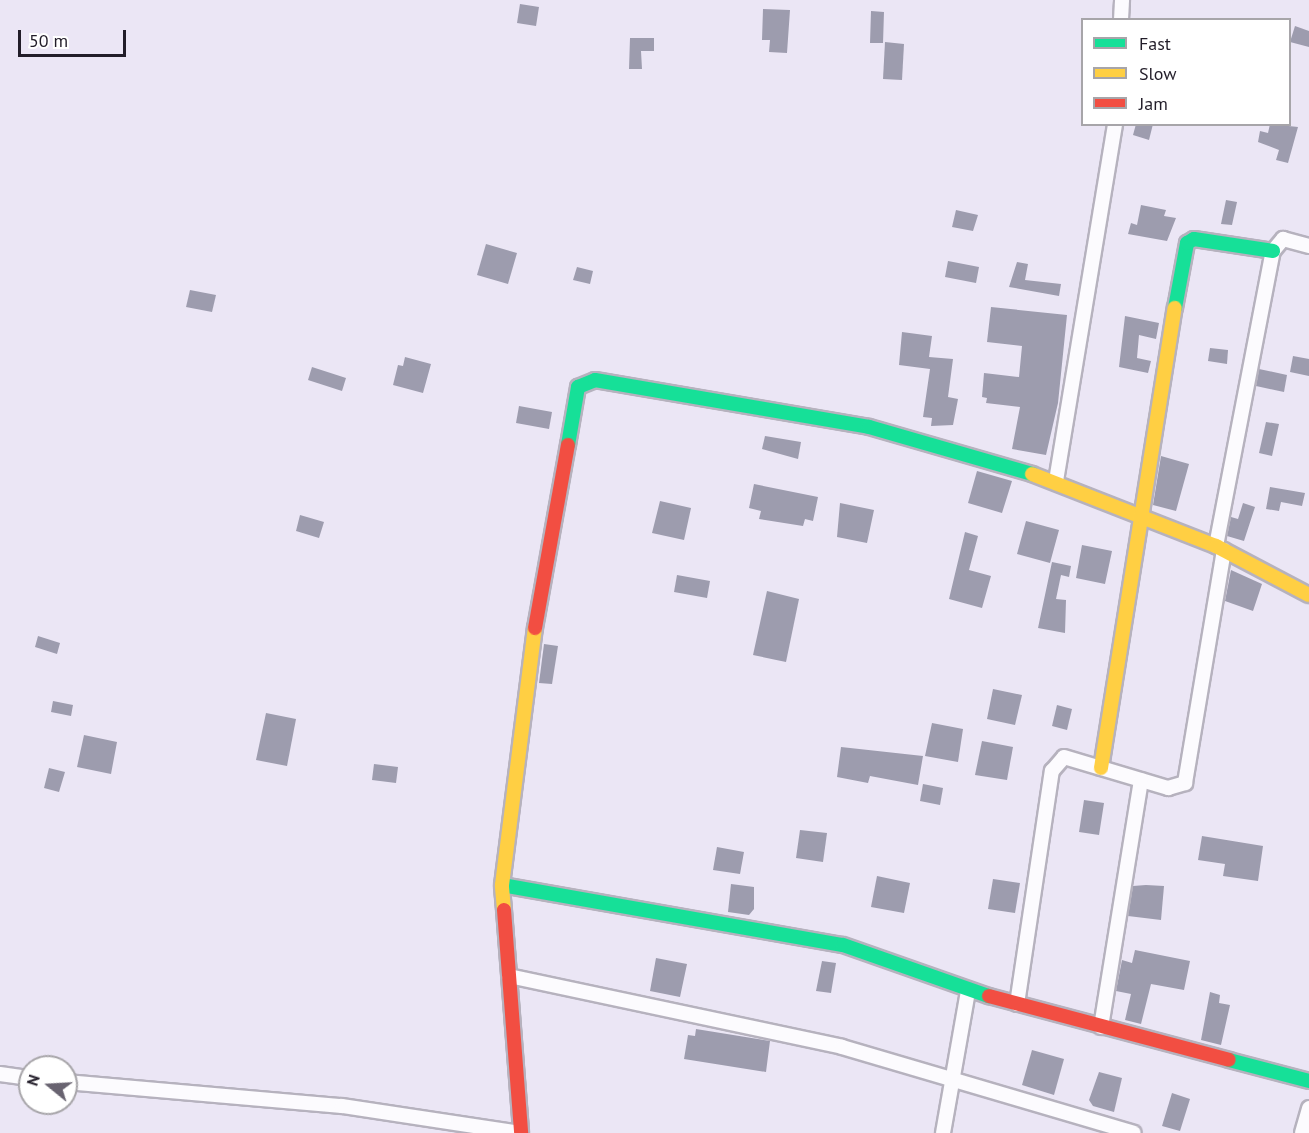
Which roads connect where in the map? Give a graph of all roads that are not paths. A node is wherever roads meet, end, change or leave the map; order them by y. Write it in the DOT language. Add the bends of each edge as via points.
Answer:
graph roads {
  1 [pos="1122,0"];
  2 [pos="1121,18"];
  3 [pos="1115,126"];
  4 [pos="1309,246"];
  5 [pos="1273,251"];
  6 [pos="1056,481"];
  7 [pos="1139,513"];
  8 [pos="1220,548"];
  9 [pos="1309,595"];
  10 [pos="1101,768"];
  11 [pos="1141,780"];
  12 [pos="502,885"];
  13 [pos="509,976"];
  14 [pos="968,990"];
  15 [pos="1017,1004"];
  16 [pos="1101,1028"];
  17 [pos="0,1074"];
  18 [pos="18,1076"];
  19 [pos="953,1076"];
  20 [pos="1309,1082"];
  21 [pos="78,1083"];
  22 [pos="1309,1108"];
  23 [pos="520,1133"];
  24 [pos="943,1133"];
  25 [pos="1134,1133"];
  26 [pos="1302,1133"];
  1 -- 2 [label="street"];
  3 -- 6 [label="street"];
  4 -- 5 [label="street" via="1283,239"];
  5 -- 7 [label="street" via="1194,239 1187,243"];
  5 -- 8 [label="street"];
  6 -- 7 [label="street"];
  6 -- 12 [label="street" via="869,427 595,380 578,387 532,643"];
  7 -- 8 [label="street"];
  7 -- 10 [label="street"];
  8 -- 9 [label="street"];
  8 -- 11 [label="street" via="1190,775 1178,788"];
  10 -- 11 [label="street"];
  10 -- 15 [label="street" via="1064,757 1052,771"];
  11 -- 16 [label="street"];
  12 -- 13 [label="street"];
  12 -- 14 [label="street" via="843,945"];
  13 -- 19 [label="street" via="842,1047"];
  13 -- 23 [label="street"];
  14 -- 15 [label="street"];
  14 -- 19 [label="street"];
  15 -- 16 [label="street"];
  16 -- 20 [label="street"];
  17 -- 18 [label="street"];
  19 -- 24 [label="street"];
  19 -- 25 [label="street"];
  21 -- 23 [label="street" via="342,1106"];
  22 -- 26 [label="street"];
}
